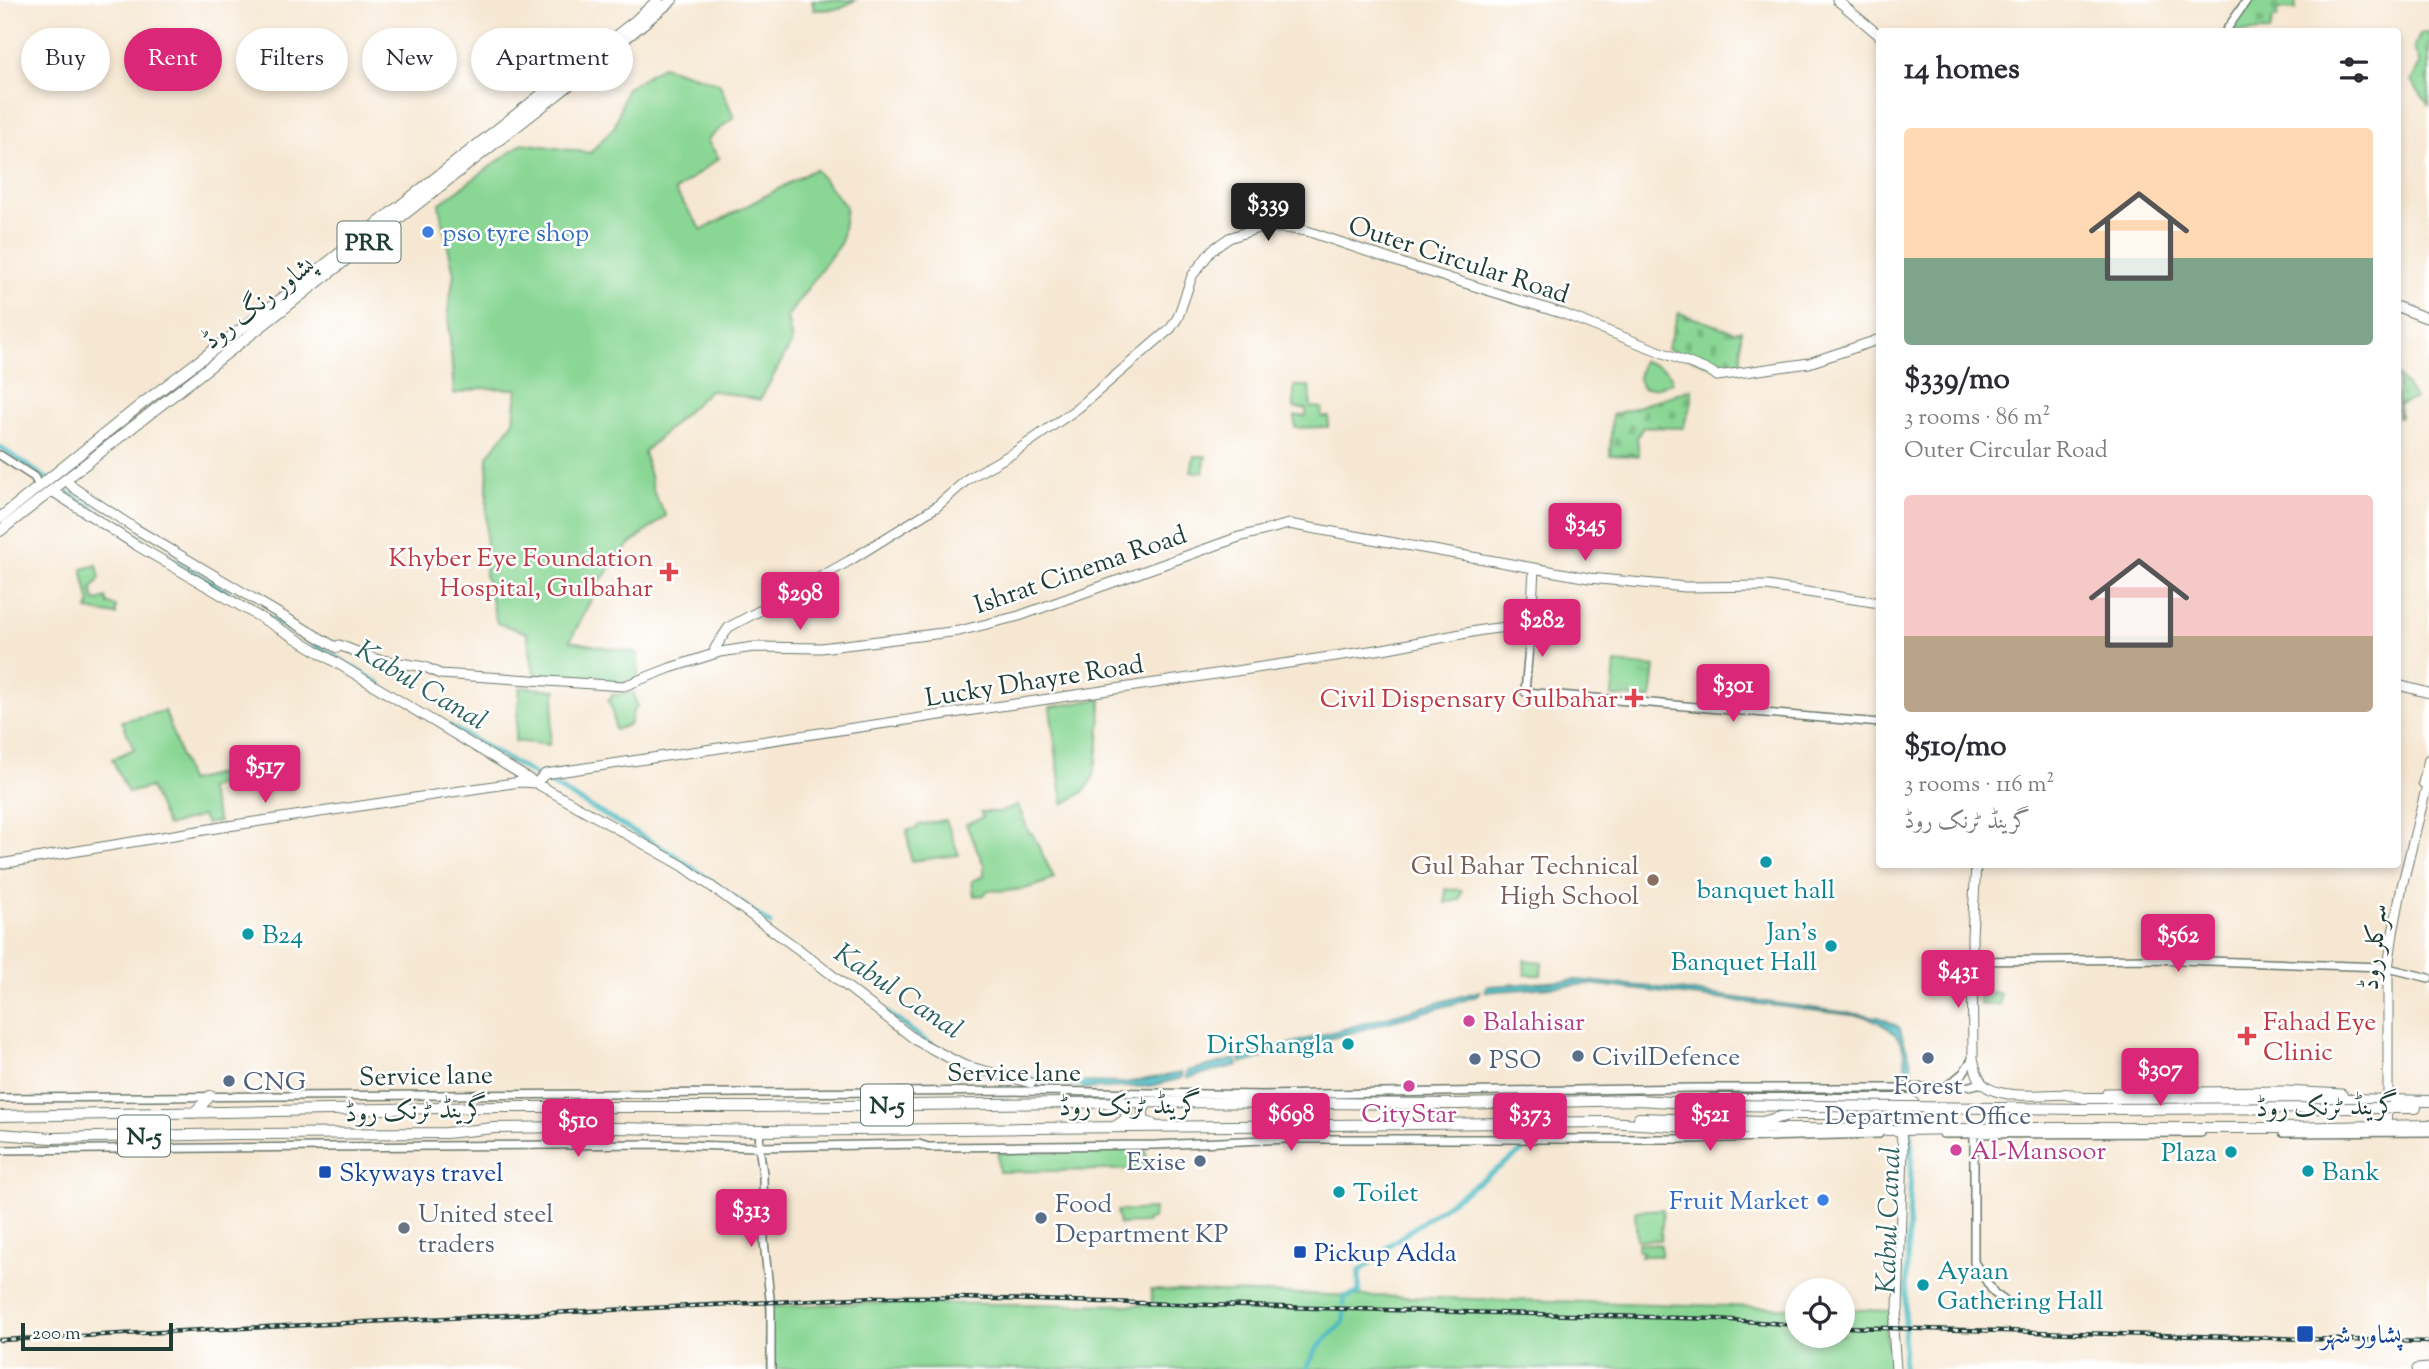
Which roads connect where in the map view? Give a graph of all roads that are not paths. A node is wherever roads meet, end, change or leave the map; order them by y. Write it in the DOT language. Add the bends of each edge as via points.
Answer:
graph roads {
  1 [pos="659,0"];
  2 [pos="672,0"];
  3 [pos="1837,0"];
  4 [pos="2247,0"];
  5 [pos="2228,28"];
  6 [pos="1876,33"];
  7 [pos="2401,308"];
  8 [pos="2429,319"];
  9 [pos="1876,340"];
  10 [pos="114,426"];
  11 [pos="122,436"];
  12 [pos="0,455"];
  13 [pos="65,481"];
  14 [pos="40,484"];
  15 [pos="53,490"];
  16 [pos="0,518"];
  17 [pos="0,531"];
  18 [pos="1534,569"];
  19 [pos="1876,602"];
  20 [pos="1531,624"];
  21 [pos="333,653"];
  22 [pos="715,653"];
  23 [pos="2401,686"];
  24 [pos="2429,693"];
  25 [pos="1876,723"];
  26 [pos="2429,759"];
  27 [pos="2429,777"];
  28 [pos="538,780"];
  29 [pos="2417,813"];
  30 [pos="0,864"];
  31 [pos="1976,868"];
  32 [pos="1972,961"];
  33 [pos="2386,968"];
  34 [pos="2429,978"];
  35 [pos="1973,1058"];
  36 [pos="1031,1083"];
  37 [pos="1982,1083"];
  38 [pos="1946,1086"];
  39 [pos="1040,1091"];
  40 [pos="1456,1092"];
  41 [pos="766,1094"];
  42 [pos="2065,1094"];
  43 [pos="1638,1095"];
  44 [pos="211,1096"];
  45 [pos="0,1098"];
  46 [pos="2322,1098"];
  47 [pos="2388,1098"];
  48 [pos="2338,1099"];
  49 [pos="1669,1100"];
  50 [pos="2429,1101"];
  51 [pos="1111,1102"];
  52 [pos="1149,1102"];
  53 [pos="1457,1104"];
  54 [pos="760,1107"];
  55 [pos="2429,1108"];
  56 [pos="194,1113"];
  57 [pos="1,1115"];
  58 [pos="1606,1122"];
  59 [pos="1156,1125"];
  60 [pos="2386,1125"];
  61 [pos="2429,1125"];
  62 [pos="1116,1126"];
  63 [pos="2323,1126"];
  64 [pos="2342,1126"];
  65 [pos="760,1131"];
  66 [pos="1908,1132"];
  67 [pos="2429,1132"];
  68 [pos="1728,1133"];
  69 [pos="1974,1134"];
  70 [pos="1,1136"];
  71 [pos="759,1147"];
  72 [pos="0,1150"];
  73 [pos="2009,1304"];
  74 [pos="2429,1368"];
  75 [pos="771,1369"];
  76 [pos="1896,1369"];
  77 [pos="2417,1369"];
  1 -- 10 [label="highway, پشاور رنگ روڈ / PRR"];
  2 -- 11 [label="highway, پشاور رنگ روڈ / PRR"];
  3 -- 6 [label="main road"];
  4 -- 5 [label="street"];
  7 -- 8 [label="main road"];
  9 -- 22 [label="main road, Outer Circular Road" via="1809,363 1717,376 1574,317 1502,293 1307,231 1261,227 1229,238 1212,250 1192,276 1171,328 1078,408 969,478 936,507 729,627"];
  10 -- 11 [label="highway"];
  10 -- 14 [label="highway, پشاور رنگ روڈ / PRR"];
  11 -- 13 [label="highway, پشاور رنگ روڈ / PRR"];
  12 -- 14 [label="street"];
  13 -- 15 [label="highway, پشاور رنگ روڈ / PRR"];
  13 -- 21 [label="main road"];
  14 -- 16 [label="highway, پشاور رنگ روڈ / PRR"];
  15 -- 17 [label="highway, پشاور رنگ روڈ / PRR"];
  15 -- 21 [label="main road" via="136,545"];
  18 -- 19 [label="main road" via="1686,587 1767,586"];
  18 -- 20 [label="main road"];
  18 -- 22 [label="main road, Ishrat Cinema Road" via="1289,524 1239,537 995,623 842,646 754,647"];
  20 -- 25 [label="street" via="1525,692"];
  20 -- 28 [label="main road, Lucky Dhayre Road"];
  21 -- 22 [label="main road, Ishrat Cinema Road" via="339,645 375,659 440,674 619,687"];
  21 -- 28 [label="main road"];
  23 -- 24 [label="main road"];
  26 -- 29 [label="main road"];
  27 -- 29 [label="main road, سرکلر روڈ"];
  28 -- 30 [label="main road, Lucky Dhayre Road"];
  28 -- 36 [label="main road" via="715,888 917,1041 963,1065"];
  29 -- 33 [label="main road, سرکلر روڈ"];
  31 -- 32 [label="main road"];
  32 -- 33 [label="street" via="2154,959"];
  32 -- 35 [label="main road"];
  33 -- 34 [label="street"];
  33 -- 47 [label="main road, سرکلر روڈ"];
  35 -- 37 [label="main road"];
  35 -- 38 [label="street" via="1964,1073"];
  36 -- 39 [label="street"];
  37 -- 38 [label="street, Service lane"];
  37 -- 42 [label="main road" via="2009,1094"];
  38 -- 43 [label="street, Service lane"];
  39 -- 40 [label="street, Service lane" via="1223,1095"];
  39 -- 41 [label="street, Service lane"];
  40 -- 43 [label="street, Service lane"];
  40 -- 53 [label="street"];
  41 -- 44 [label="street, Service lane"];
  41 -- 54 [label="street"];
  42 -- 46 [label="highway" via="2084,1098"];
  42 -- 47 [label="main road" via="2285,1091"];
  43 -- 49 [label="highway, گرینڈ ٹرنک روڈ / N-5"];
  43 -- 53 [label="highway, گرینڈ ٹرنک روڈ / N-5"];
  44 -- 45 [label="street, Service lane"];
  44 -- 56 [label="highway"];
  46 -- 48 [label="highway"];
  46 -- 63 [label="highway" via="2329,1111"];
  47 -- 48 [label="highway"];
  47 -- 50 [label="highway"];
  47 -- 60 [label="main road, سرکلر روڈ"];
  48 -- 64 [label="highway" via="2333,1103 2333,1116"];
  49 -- 55 [label="highway, گرینڈ ٹرنک روڈ / N-5, bridge" via="1721,1105 2082,1109"];
  49 -- 58 [label="highway" via="1909,1099 1914,1109 1907,1114 1792,1114 1762,1122 1658,1118"];
  51 -- 52 [label="highway, گرینڈ ٹرنک روڈ / N-5"];
  51 -- 54 [label="highway, گرینڈ ٹرنک روڈ / N-5"];
  51 -- 62 [label="highway" via="1127,1112"];
  52 -- 53 [label="highway, گرینڈ ٹرنک روڈ / N-5"];
  52 -- 59 [label="highway" via="1142,1111 1144,1121"];
  54 -- 56 [label="highway, گرینڈ ٹرنک روڈ / N-5"];
  56 -- 57 [label="highway, گرینڈ ٹرنک روڈ / N-5"];
  58 -- 59 [label="highway, گرینڈ ٹرنک روڈ / N-5"];
  58 -- 68 [label="highway, گرینڈ ٹرنک روڈ / N-5"];
  59 -- 62 [label="highway, گرینڈ ٹرنک روڈ / N-5"];
  60 -- 61 [label="highway, گرینڈ ٹرنک روڈ / N-5"];
  60 -- 64 [label="highway, گرینڈ ٹرنک روڈ / N-5"];
  62 -- 65 [label="highway, گرینڈ ٹرنک روڈ / N-5"];
  63 -- 64 [label="highway, گرینڈ ٹرنک روڈ / N-5"];
  63 -- 66 [label="highway, گرینڈ ٹرنک روڈ / N-5"];
  65 -- 70 [label="highway, گرینڈ ٹرنک روڈ / N-5" via="568,1127 446,1133"];
  65 -- 71 [label="street"];
  66 -- 68 [label="highway, گرینڈ ٹرنک روڈ / N-5"];
  66 -- 69 [label="street"];
  66 -- 76 [label="main road" via="1903,1149 1898,1310 1893,1328"];
  67 -- 69 [label="street"];
  68 -- 71 [label="street" via="1103,1146"];
  69 -- 73 [label="street" via="1974,1262 1994,1293"];
  71 -- 72 [label="street"];
  71 -- 75 [label="street" via="764,1173"];
  74 -- 77 [label="main road"];
}
